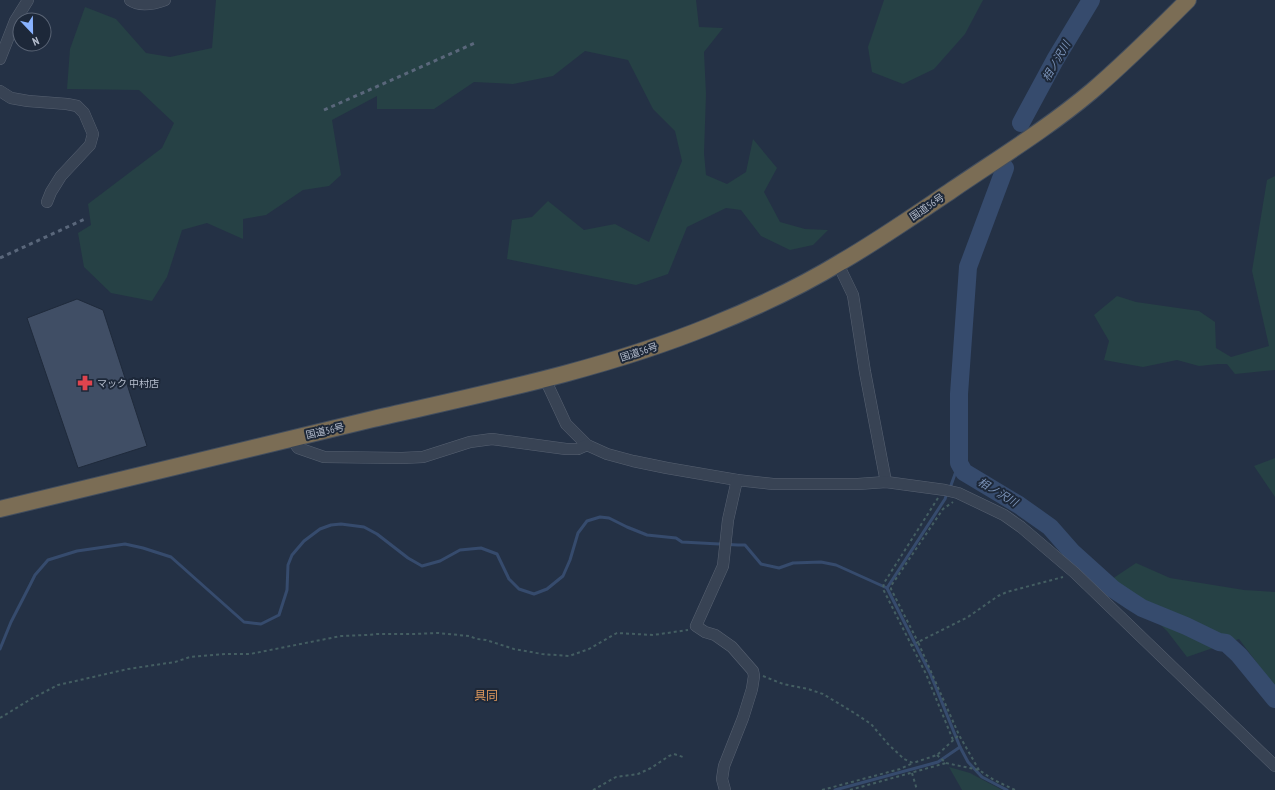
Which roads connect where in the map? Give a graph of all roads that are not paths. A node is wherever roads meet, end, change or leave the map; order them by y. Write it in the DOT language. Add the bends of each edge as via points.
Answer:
graph roads {
  1 [pos="28,0"];
  2 [pos="130,0"];
  3 [pos="165,0"];
  4 [pos="1188,0"];
  5 [pos="0,59"];
  6 [pos="0,90"];
  7 [pos="46,202"];
  8 [pos="838,264"];
  9 [pos="545,379"];
  10 [pos="291,438"];
  11 [pos="587,445"];
  12 [pos="737,480"];
  13 [pos="886,482"];
  14 [pos="0,509"];
  15 [pos="1275,766"];
  16 [pos="725,790"];
  1 -- 5 [label="street" via="15,21"];
  2 -- 3 [label="street" via="145,5"];
  4 -- 8 [label="highway, 国道56号" via="1093,90 1061,115 891,232"];
  6 -- 7 [label="street" via="11,98 77,106 84,113 93,134 90,145 61,176"];
  8 -- 9 [label="highway, 国道56号" via="779,295 712,325 642,352"];
  8 -- 13 [label="street" via="853,294"];
  9 -- 10 [label="highway, 国道56号"];
  9 -- 11 [label="street" via="566,424"];
  10 -- 11 [label="street" via="298,448 324,458 423,457 470,442 492,439 566,449 578,449"];
  10 -- 14 [label="highway, 国道56号"];
  11 -- 12 [label="street" via="633,461"];
  12 -- 13 [label="street" via="773,484"];
  12 -- 16 [label="street" via="728,520 723,566 696,626 732,647 753,671 754,676 745,711 724,766 722,779"];
  13 -- 15 [label="street" via="960,495 1004,515 1021,527 1075,573"];
}
